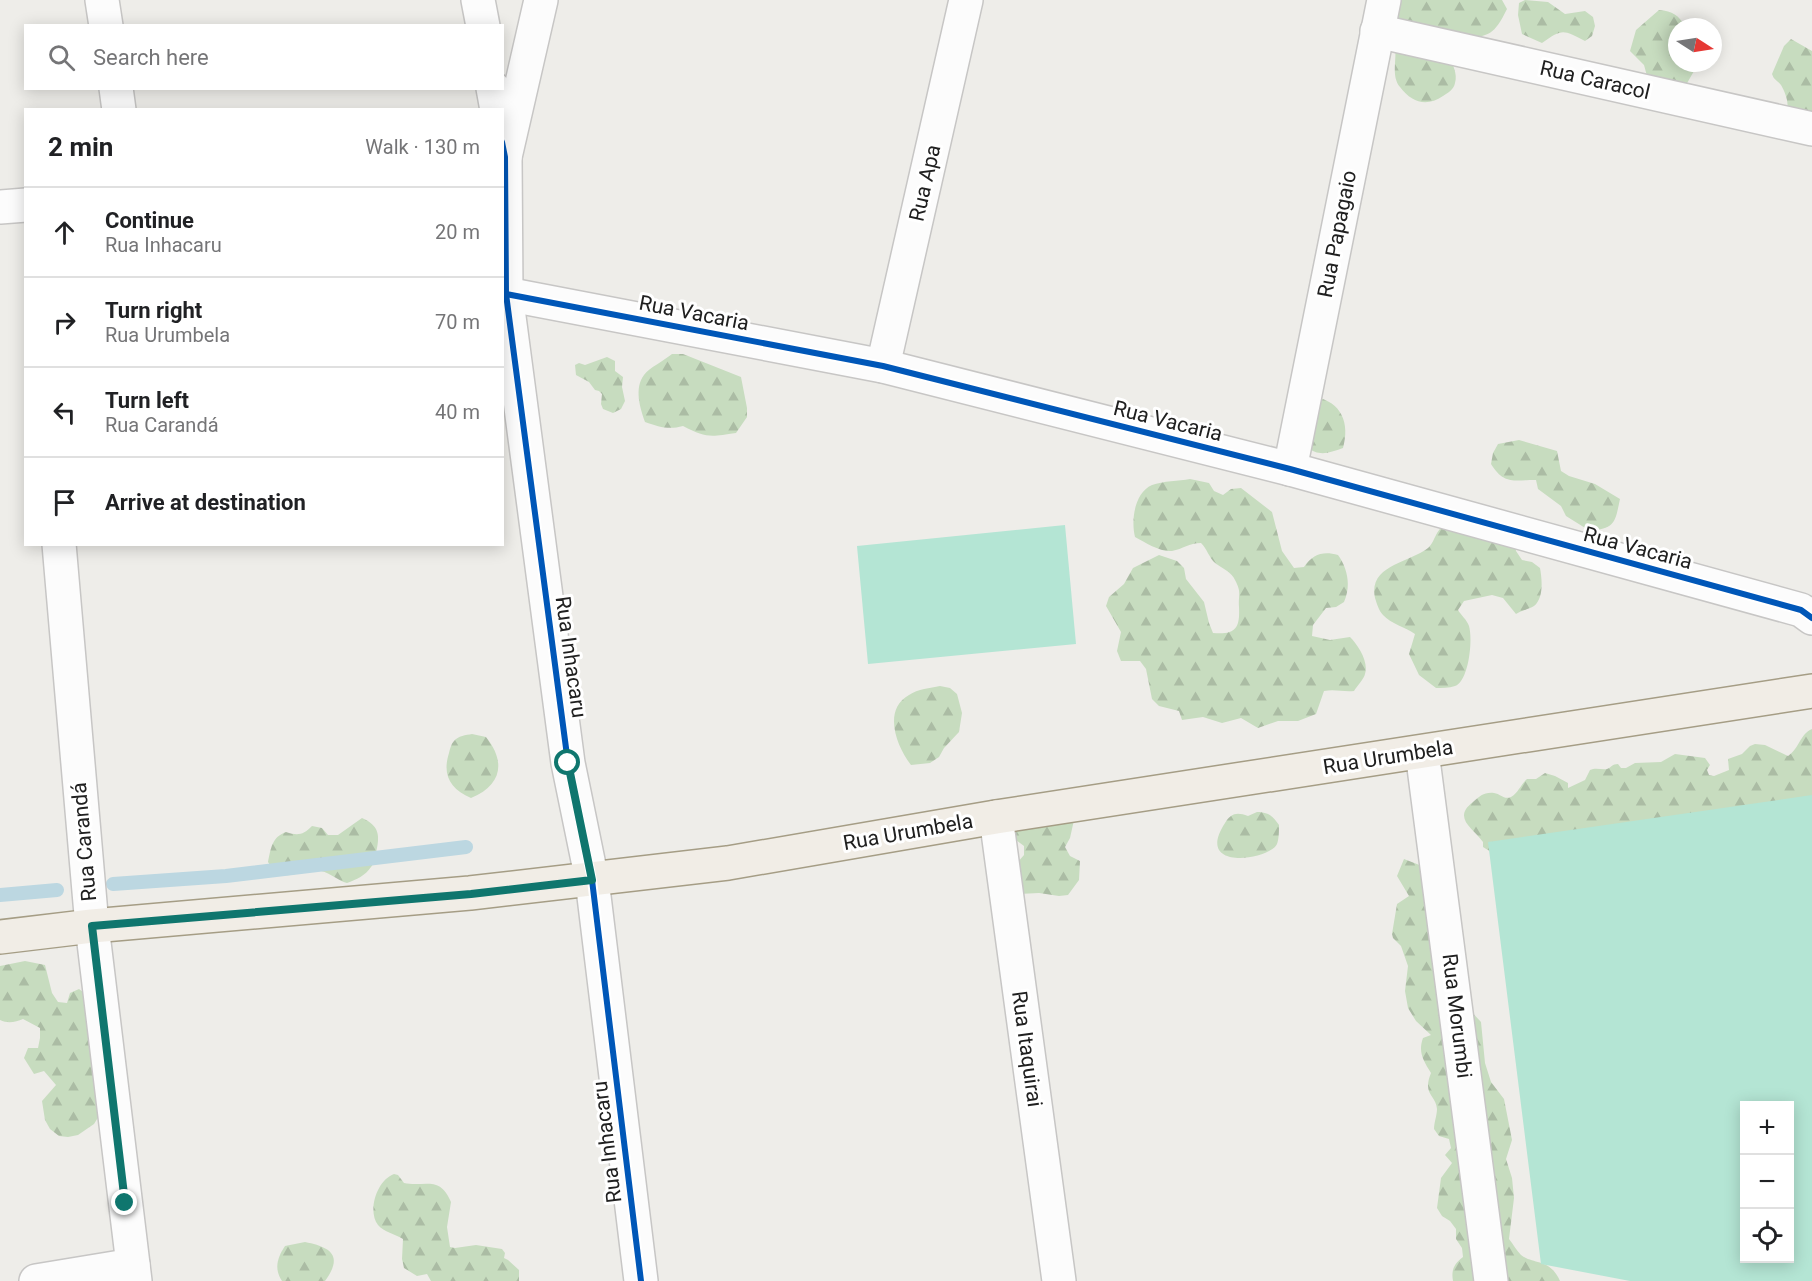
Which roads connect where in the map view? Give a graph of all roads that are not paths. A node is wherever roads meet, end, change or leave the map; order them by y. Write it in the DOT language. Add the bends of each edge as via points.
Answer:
graph roads {
  1 [pos="102,0"];
  2 [pos="478,0"];
  3 [pos="541,0"];
  4 [pos="966,0"];
  5 [pos="1381,15"];
  6 [pos="106,24"];
  7 [pos="483,24"];
  8 [pos="116,90"];
  9 [pos="493,90"];
  10 [pos="119,108"];
  11 [pos="497,108"];
  12 [pos="1812,129"];
  13 [pos="504,148"];
  14 [pos="504,199"];
  15 [pos="24,205"];
  16 [pos="0,207"];
  17 [pos="506,294"];
  18 [pos="883,366"];
  19 [pos="1290,469"];
  20 [pos="59,546"];
  21 [pos="1812,618"];
  22 [pos="1812,691"];
  23 [pos="1422,752"];
  24 [pos="996,817"];
  25 [pos="592,880"];
  26 [pos="92,926"];
  27 [pos="0,937"];
  28 [pos="134,1273"];
  29 [pos="36,1281"];
  30 [pos="640,1281"];
  31 [pos="1059,1281"];
  32 [pos="1491,1281"];
  1 -- 6 [label="street"];
  2 -- 7 [label="street"];
  3 -- 13 [label="street, Rua Inhacaru"];
  4 -- 18 [label="street, Rua Apa"];
  5 -- 12 [label="street, Rua Caracol"];
  5 -- 19 [label="street, Rua Papagaio"];
  8 -- 10 [label="street"];
  9 -- 11 [label="street"];
  14 -- 17 [label="street, Rua Inhacaru"];
  15 -- 16 [label="street"];
  17 -- 18 [label="street, Rua Vacaria"];
  17 -- 25 [label="street, Rua Inhacaru" via="568,763"];
  18 -- 19 [label="street, Rua Vacaria"];
  19 -- 21 [label="street, Rua Vacaria" via="1801,610"];
  20 -- 26 [label="street, Rua Carandá"];
  22 -- 23 [label="main road, Rua Urumbela"];
  23 -- 24 [label="main road, Rua Urumbela"];
  23 -- 32 [label="street, Rua Morumbi"];
  24 -- 25 [label="main road, Rua Urumbela" via="728,863"];
  24 -- 31 [label="street, Rua Itaquirai"];
  25 -- 26 [label="main road, Rua Urumbela"];
  25 -- 30 [label="street, Rua Inhacaru"];
  26 -- 27 [label="main road, Rua Urumbela"];
  26 -- 28 [label="street, Rua Carandá"];
  28 -- 29 [label="street"];
}
